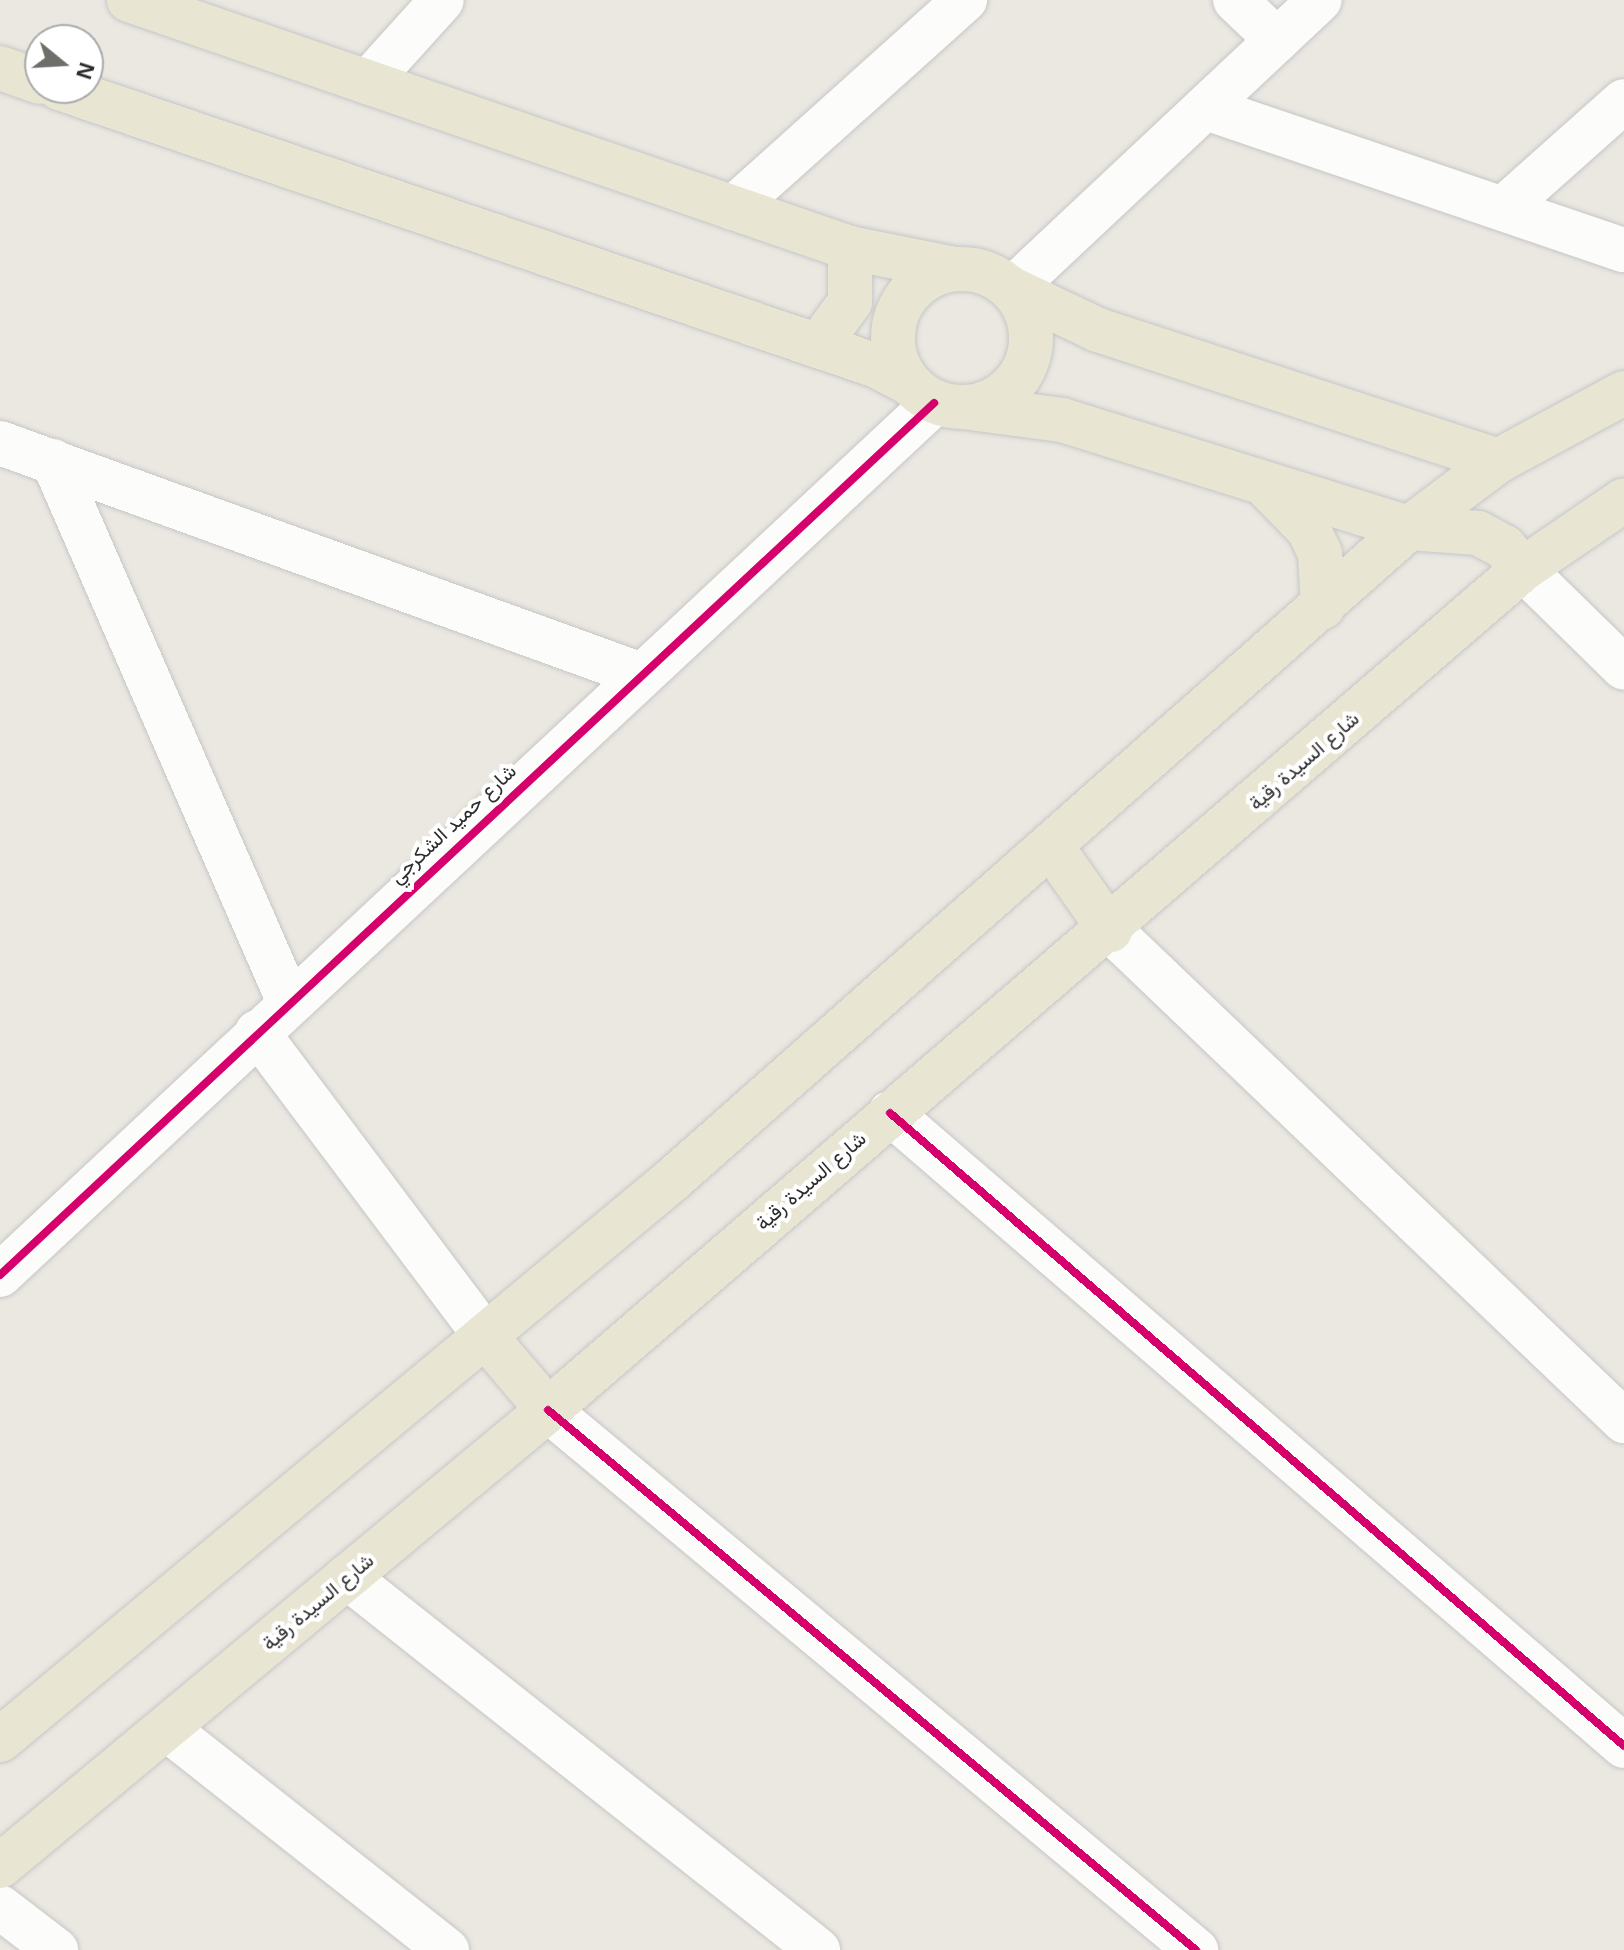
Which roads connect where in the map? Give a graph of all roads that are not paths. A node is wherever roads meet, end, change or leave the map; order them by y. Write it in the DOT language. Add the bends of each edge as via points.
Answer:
graph roads {
  1 [pos="129,0"];
  2 [pos="442,0"];
  3 [pos="1235,0"];
  4 [pos="1320,0"];
  5 [pos="939,8"];
  6 [pos="1277,40"];
  7 [pos="0,68"];
  8 [pos="24,76"];
  9 [pos="368,82"];
  10 [pos="1624,101"];
  11 [pos="104,103"];
  12 [pos="1206,108"];
  13 [pos="1505,207"];
  14 [pos="733,208"];
  15 [pos="850,248"];
  16 [pos="1624,250"];
  17 [pos="955,269"];
  18 [pos="1012,289"];
  19 [pos="1098,330"];
  20 [pos="818,346"];
  21 [pos="1624,393"];
  22 [pos="938,398"];
  23 [pos="1062,420"];
  24 [pos="0,443"];
  25 [pos="53,461"];
  26 [pos="1498,461"];
  27 [pos="1252,479"];
  28 [pos="1624,500"];
  29 [pos="1409,528"];
  30 [pos="1523,569"];
  31 [pos="1323,607"];
  32 [pos="1624,668"];
  33 [pos="636,673"];
  34 [pos="1051,846"];
  35 [pos="1110,930"];
  36 [pos="289,1002"];
  37 [pos="257,1032"];
  38 [pos="890,1113"];
  39 [pos="0,1275"];
  40 [pos="485,1336"];
  41 [pos="548,1410"];
  42 [pos="1624,1421"];
  43 [pos="347,1577"];
  44 [pos="167,1729"];
  45 [pos="0,1740"];
  46 [pos="1624,1746"];
  47 [pos="0,1866"];
  48 [pos="0,1907"];
  49 [pos="56,1950"];
  50 [pos="447,1950"];
  51 [pos="818,1950"];
  52 [pos="1196,1950"];
  1 -- 9 [label="main road"];
  2 -- 9 [label="street"];
  3 -- 6 [label="street"];
  4 -- 6 [label="street"];
  5 -- 14 [label="street"];
  6 -- 12 [label="street"];
  7 -- 8 [label="main road"];
  9 -- 14 [label="main road"];
  10 -- 13 [label="street"];
  11 -- 20 [label="main road"];
  12 -- 13 [label="street"];
  12 -- 18 [label="street"];
  13 -- 16 [label="street"];
  14 -- 15 [label="main road"];
  15 -- 17 [label="main road"];
  15 -- 20 [label="main road" via="850,302"];
  17 -- 18 [label="main road" via="986,273"];
  17 -- 22 [label="main road" via="912,291 898,312 896,361"];
  18 -- 19 [label="main road"];
  18 -- 22 [label="main road" via="1029,316 1032,346 1021,376 1000,397"];
  19 -- 23 [label="main road" via="1074,335 1055,351 1045,374 1048,399"];
  19 -- 26 [label="main road"];
  20 -- 22 [label="main road"];
  21 -- 26 [label="main road"];
  22 -- 23 [label="main road"];
  22 -- 33 [label="street, شارع حميد الشكرجي"];
  23 -- 27 [label="main road"];
  24 -- 25 [label="street"];
  25 -- 33 [label="street"];
  25 -- 36 [label="street"];
  26 -- 29 [label="main road"];
  27 -- 29 [label="main road"];
  27 -- 31 [label="main road" via="1294,509 1309,530 1320,554"];
  28 -- 30 [label="main road, شارع السيدة رقية"];
  29 -- 30 [label="main road" via="1478,533 1504,547"];
  29 -- 31 [label="main road"];
  30 -- 32 [label="street"];
  30 -- 35 [label="main road, شارع السيدة رقية"];
  31 -- 34 [label="main road"];
  33 -- 36 [label="street, شارع حميد الشكرجي"];
  34 -- 35 [label="main road"];
  34 -- 40 [label="main road"];
  35 -- 38 [label="main road, شارع السيدة رقية"];
  35 -- 42 [label="street"];
  36 -- 37 [label="street, شارع حميد الشكرجي"];
  37 -- 39 [label="street, شارع حميد الشكرجي"];
  37 -- 40 [label="street"];
  38 -- 41 [label="main road, شارع السيدة رقية"];
  38 -- 46 [label="street"];
  40 -- 41 [label="main road"];
  40 -- 45 [label="main road"];
  41 -- 43 [label="main road, شارع السيدة رقية"];
  41 -- 52 [label="street"];
  43 -- 44 [label="main road, شارع السيدة رقية"];
  43 -- 51 [label="street"];
  44 -- 47 [label="main road, شارع السيدة رقية"];
  44 -- 50 [label="street"];
  48 -- 49 [label="street"];
}
